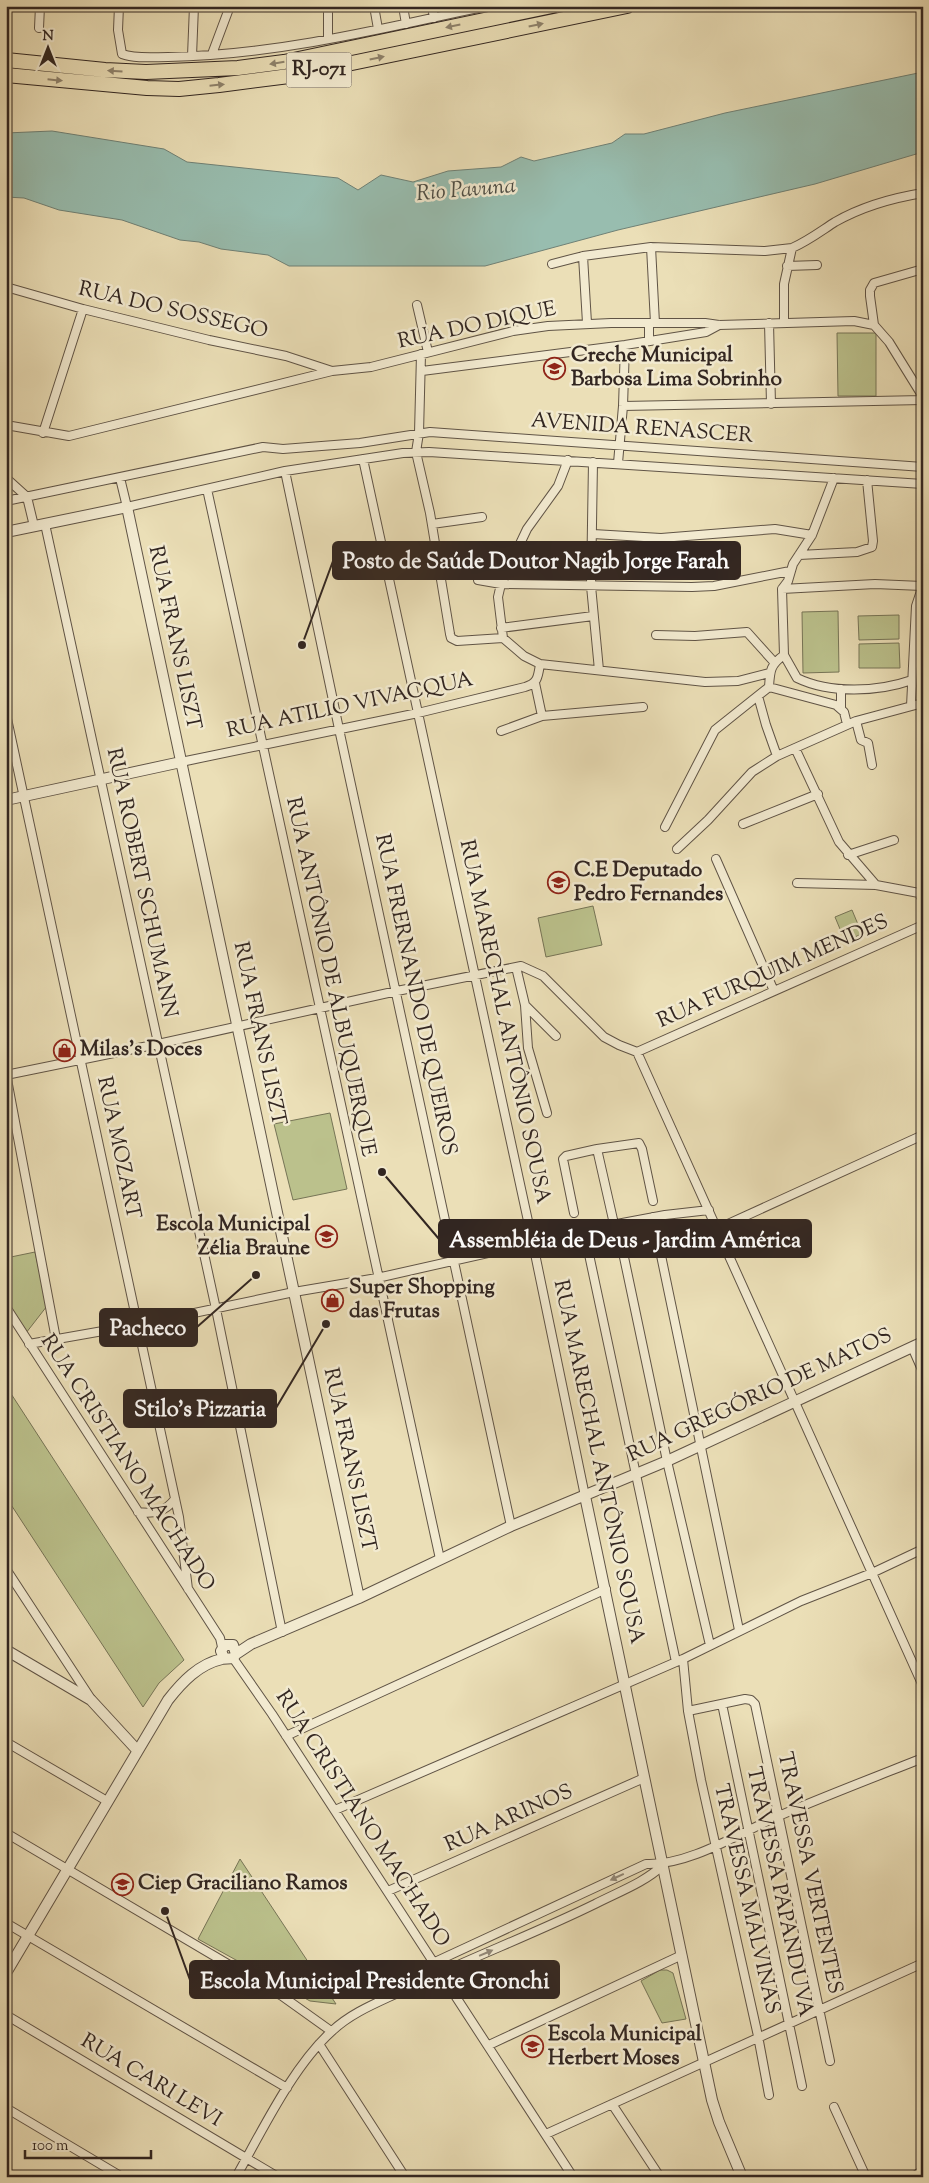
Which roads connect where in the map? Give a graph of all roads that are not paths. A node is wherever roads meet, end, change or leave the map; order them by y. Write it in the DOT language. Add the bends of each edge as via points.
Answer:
graph roads {
  1 [pos="40,6"];
  2 [pos="119,6"];
  3 [pos="194,6"];
  4 [pos="230,6"];
  5 [pos="328,6"];
  6 [pos="374,6"];
  7 [pos="403,6"];
  8 [pos="432,6"];
  9 [pos="487,6"];
  10 [pos="552,6"];
  11 [pos="627,6"];
  12 [pos="434,18"];
  13 [pos="406,24"];
  14 [pos="39,28"];
  15 [pos="378,29"];
  16 [pos="328,38"];
  17 [pos="212,54"];
  18 [pos="192,56"];
  19 [pos="6,60"];
  20 [pos="6,75"];
  21 [pos="923,193"];
  22 [pos="650,247"];
  23 [pos="792,248"];
  24 [pos="583,256"];
  25 [pos="552,264"];
  26 [pos="817,265"];
  27 [pos="787,266"];
  28 [pos="923,269"];
  29 [pos="6,287"];
  30 [pos="417,305"];
  31 [pos="83,309"];
  32 [pos="587,323"];
  33 [pos="652,323"];
  34 [pos="769,323"];
  35 [pos="784,323"];
  36 [pos="874,325"];
  37 [pos="719,326"];
  38 [pos="649,341"];
  39 [pos="624,345"];
  40 [pos="424,353"];
  41 [pos="332,371"];
  42 [pos="422,371"];
  43 [pos="923,398"];
  44 [pos="772,404"];
  45 [pos="623,406"];
  46 [pos="6,426"];
  47 [pos="43,433"];
  48 [pos="420,433"];
  49 [pos="619,445"];
  50 [pos="416,452"];
  51 [pos="363,459"];
  52 [pos="568,460"];
  53 [pos="593,462"];
  54 [pos="618,463"];
  55 [pos="923,468"];
  56 [pos="285,471"];
  57 [pos="6,478"];
  58 [pos="120,478"];
  59 [pos="834,478"];
  60 [pos="867,480"];
  61 [pos="923,484"];
  62 [pos="207,489"];
  63 [pos="27,497"];
  64 [pos="6,502"];
  65 [pos="127,507"];
  66 [pos="482,517"];
  67 [pos="432,524"];
  68 [pos="39,525"];
  69 [pos="6,532"];
  70 [pos="593,534"];
  71 [pos="812,535"];
  72 [pos="477,553"];
  73 [pos="799,555"];
  74 [pos="790,571"];
  75 [pos="501,584"];
  76 [pos="591,586"];
  77 [pos="922,586"];
  78 [pos="782,588"];
  79 [pos="593,616"];
  80 [pos="501,628"];
  81 [pos="656,635"];
  82 [pos="503,638"];
  83 [pos="784,655"];
  84 [pos="774,662"];
  85 [pos="540,664"];
  86 [pos="598,670"];
  87 [pos="769,674"];
  88 [pos="912,680"];
  89 [pos="535,683"];
  90 [pos="769,687"];
  91 [pos="841,689"];
  92 [pos="758,696"];
  93 [pos="923,703"];
  94 [pos="911,706"];
  95 [pos="643,707"];
  96 [pos="841,708"];
  97 [pos="418,713"];
  98 [pos="6,714"];
  99 [pos="542,716"];
  100 [pos="856,721"];
  101 [pos="847,724"];
  102 [pos="339,729"];
  103 [pos="501,730"];
  104 [pos="262,744"];
  105 [pos="795,748"];
  106 [pos="777,756"];
  107 [pos="181,762"];
  108 [pos="872,765"];
  109 [pos="100,779"];
  110 [pos="818,794"];
  111 [pos="24,796"];
  112 [pos="6,800"];
  113 [pos="743,824"];
  114 [pos="664,827"];
  115 [pos="894,840"];
  116 [pos="677,849"];
  117 [pos="848,855"];
  118 [pos="716,859"];
  119 [pos="797,884"];
  120 [pos="876,885"];
  121 [pos="923,901"];
  122 [pos="923,925"];
  123 [pos="516,967"];
  124 [pos="474,974"];
  125 [pos="397,990"];
  126 [pos="774,991"];
  127 [pos="525,1005"];
  128 [pos="319,1009"];
  129 [pos="238,1026"];
  130 [pos="556,1036"];
  131 [pos="158,1044"];
  132 [pos="637,1052"];
  133 [pos="82,1059"];
  134 [pos="6,1074"];
  135 [pos="547,1113"];
  136 [pos="923,1135"];
  137 [pos="597,1150"];
  138 [pos="653,1201"];
  139 [pos="709,1210"];
  140 [pos="574,1213"];
  141 [pos="653,1217"];
  142 [pos="616,1224"];
  143 [pos="718,1229"];
  144 [pos="584,1231"];
  145 [pos="533,1244"];
  146 [pos="454,1261"];
  147 [pos="377,1278"];
  148 [pos="294,1292"];
  149 [pos="6,1307"];
  150 [pos="216,1309"];
  151 [pos="137,1325"];
  152 [pos="56,1339"];
  153 [pos="923,1342"];
  154 [pos="29,1344"];
  155 [pos="912,1348"];
  156 [pos="923,1372"];
  157 [pos="794,1401"];
  158 [pos="700,1446"];
  159 [pos="667,1461"];
  160 [pos="637,1474"];
  161 [pos="585,1496"];
  162 [pos="174,1499"];
  163 [pos="138,1512"];
  164 [pos="511,1526"];
  165 [pos="923,1549"];
  166 [pos="440,1559"];
  167 [pos="6,1569"];
  168 [pos="872,1573"];
  169 [pos="606,1589"];
  170 [pos="188,1590"];
  171 [pos="359,1598"];
  172 [pos="740,1630"];
  173 [pos="282,1632"];
  174 [pos="710,1645"];
  175 [pos="227,1649"];
  176 [pos="6,1650"];
  177 [pos="679,1660"];
  178 [pos="626,1684"];
  179 [pos="923,1686"];
  180 [pos="91,1700"];
  181 [pos="722,1704"];
  182 [pos="688,1711"];
  183 [pos="286,1736"];
  184 [pos="6,1742"];
  185 [pos="137,1750"];
  186 [pos="923,1758"];
  187 [pos="644,1778"];
  188 [pos="107,1801"];
  189 [pos="335,1810"];
  190 [pos="779,1816"];
  191 [pos="749,1830"];
  192 [pos="6,1833"];
  193 [pos="716,1845"];
  194 [pos="663,1865"];
  195 [pos="67,1870"];
  196 [pos="388,1891"];
  197 [pos="552,1908"];
  198 [pos="558,1922"];
  199 [pos="6,1923"];
  200 [pos="28,1936"];
  201 [pos="682,1955"];
  202 [pos="435,1962"];
  203 [pos="923,1963"];
  204 [pos="441,1972"];
  205 [pos="6,1973"];
  206 [pos="820,2011"];
  207 [pos="6,2015"];
  208 [pos="789,2023"];
  209 [pos="331,2031"];
  210 [pos="758,2036"];
  211 [pos="319,2044"];
  212 [pos="489,2045"];
  213 [pos="704,2062"];
  214 [pos="830,2062"];
  215 [pos="802,2086"];
  216 [pos="287,2088"];
  217 [pos="769,2095"];
  218 [pos="612,2104"];
  219 [pos="834,2107"];
  220 [pos="6,2108"];
  221 [pos="546,2134"];
  222 [pos="247,2158"];
  223 [pos="923,2170"];
  224 [pos="122,2177"];
  225 [pos="236,2177"];
  226 [pos="278,2177"];
  227 [pos="405,2177"];
  228 [pos="573,2177"];
  229 [pos="660,2177"];
  230 [pos="742,2177"];
  231 [pos="866,2177"];
  232 [pos="913,2177"];
  1 -- 14 [label="street"];
  2 -- 18 [label="street" via="122,54"];
  3 -- 18 [label="street"];
  4 -- 17 [label="street"];
  5 -- 16 [label="street"];
  6 -- 15 [label="street"];
  7 -- 13 [label="street"];
  8 -- 12 [label="street"];
  9 -- 12 [label="street"];
  10 -- 19 [label="highway, RJ-071, one-way" via="284,62 238,68 146,72"];
  20 -- 11 [label="highway, RJ-071, one-way" via="147,88 219,85 290,76"];
  12 -- 13 [label="street"];
  13 -- 15 [label="street"];
  15 -- 16 [label="street"];
  16 -- 17 [label="street" via="272,49"];
  17 -- 18 [label="street"];
  21 -- 23 [label="street" via="867,206"];
  22 -- 23 [label="street" via="765,251"];
  22 -- 24 [label="street"];
  22 -- 33 [label="street"];
  23 -- 27 [label="street"];
  24 -- 25 [label="street"];
  24 -- 32 [label="street"];
  26 -- 27 [label="street"];
  27 -- 35 [label="street"];
  28 -- 36 [label="street" via="874,283 870,290"];
  29 -- 31 [label="street, RUA DO SOSSEGO"];
  30 -- 40 [label="street"];
  31 -- 41 [label="street, RUA DO SOSSEGO" via="286,356"];
  31 -- 47 [label="street"];
  32 -- 33 [label="street, RUA DO DIQUE"];
  32 -- 40 [label="street, RUA DO DIQUE" via="532,328"];
  33 -- 37 [label="street, RUA DO DIQUE"];
  33 -- 38 [label="street"];
  34 -- 35 [label="street, RUA DO DIQUE"];
  34 -- 37 [label="street, RUA DO DIQUE"];
  34 -- 44 [label="street"];
  35 -- 36 [label="street, RUA DO DIQUE" via="854,321"];
  36 -- 43 [label="street" via="889,342"];
  37 -- 38 [label="street, RUA DO DIQUE" via="706,332"];
  38 -- 39 [label="street, RUA DO DIQUE"];
  39 -- 42 [label="street, RUA DO DIQUE"];
  39 -- 45 [label="street"];
  40 -- 41 [label="street, RUA DO DIQUE" via="371,367"];
  40 -- 42 [label="street"];
  41 -- 47 [label="street, RUA DO DIQUE" via="69,436"];
  42 -- 48 [label="street"];
  43 -- 44 [label="street"];
  44 -- 45 [label="street"];
  45 -- 49 [label="street"];
  46 -- 47 [label="street, RUA DO DIQUE"];
  48 -- 49 [label="street, AVENIDA RENASCER"];
  48 -- 50 [label="street"];
  48 -- 58 [label="street, AVENIDA RENASCER" via="360,443 282,449 263,447"];
  49 -- 54 [label="street"];
  49 -- 55 [label="street, AVENIDA RENASCER"];
  50 -- 51 [label="street, AVENIDA RENASCER"];
  50 -- 52 [label="street, AVENIDA RENASCER"];
  50 -- 67 [label="street"];
  51 -- 56 [label="street, AVENIDA RENASCER"];
  51 -- 97 [label="street, RUA MARECHAL ANTÔNIO SOUSA"];
  52 -- 53 [label="street, AVENIDA RENASCER"];
  52 -- 75 [label="street" via="558,486 527,529"];
  53 -- 54 [label="street, AVENIDA RENASCER"];
  53 -- 70 [label="street"];
  54 -- 59 [label="street, AVENIDA RENASCER"];
  56 -- 62 [label="street, AVENIDA RENASCER"];
  56 -- 102 [label="street, RUA FRERNANDO DE QUEIROS"];
  57 -- 63 [label="street"];
  58 -- 63 [label="street, AVENIDA RENASCER"];
  58 -- 65 [label="street, RUA FRANS LISZT"];
  59 -- 60 [label="street, AVENIDA RENASCER"];
  59 -- 71 [label="street"];
  60 -- 61 [label="street, AVENIDA RENASCER"];
  60 -- 73 [label="street" via="872,546 857,552"];
  62 -- 65 [label="street, AVENIDA RENASCER"];
  62 -- 104 [label="street, RUA ANTÔNIO DE ALBUQUERQUE"];
  63 -- 64 [label="street, AVENIDA RENASCER"];
  63 -- 68 [label="street, RUA ROBERT SCHUMANN"];
  65 -- 68 [label="street"];
  65 -- 107 [label="street, RUA FRANS LISZT"];
  66 -- 67 [label="street"];
  67 -- 82 [label="street" via="452,638 457,641"];
  68 -- 69 [label="street"];
  68 -- 109 [label="street, RUA ROBERT SCHUMANN"];
  70 -- 71 [label="street" via="661,538 775,530"];
  70 -- 76 [label="street"];
  71 -- 73 [label="street"];
  72 -- 75 [label="street" via="478,580"];
  73 -- 74 [label="street"];
  74 -- 76 [label="street" via="714,586"];
  74 -- 78 [label="street"];
  75 -- 76 [label="street"];
  75 -- 80 [label="street" via="498,597"];
  76 -- 79 [label="street"];
  77 -- 78 [label="street" via="875,584"];
  77 -- 88 [label="street" via="916,606"];
  78 -- 83 [label="street"];
  79 -- 80 [label="street"];
  79 -- 86 [label="street"];
  80 -- 82 [label="street"];
  81 -- 84 [label="street" via="703,636 747,632"];
  82 -- 85 [label="street" via="524,656"];
  83 -- 84 [label="street"];
  83 -- 91 [label="street" via="797,678"];
  84 -- 87 [label="street"];
  85 -- 86 [label="street"];
  85 -- 89 [label="street"];
  86 -- 87 [label="street" via="705,682 738,681"];
  87 -- 90 [label="street"];
  88 -- 91 [label="street"];
  88 -- 94 [label="street"];
  89 -- 97 [label="street, RUA ATILIO VIVACQUA"];
  89 -- 99 [label="street"];
  90 -- 92 [label="street"];
  90 -- 96 [label="street"];
  91 -- 96 [label="street"];
  92 -- 106 [label="street"];
  92 -- 114 [label="street" via="715,730"];
  93 -- 94 [label="street"];
  94 -- 100 [label="street"];
  95 -- 99 [label="street"];
  96 -- 101 [label="street"];
  97 -- 102 [label="street, RUA ATILIO VIVACQUA"];
  97 -- 124 [label="street, RUA MARECHAL ANTÔNIO SOUSA"];
  98 -- 111 [label="street, RUA MOZART"];
  99 -- 103 [label="street"];
  100 -- 101 [label="street"];
  100 -- 108 [label="street" via="861,740 868,743"];
  101 -- 105 [label="street"];
  102 -- 104 [label="street, RUA ATILIO VIVACQUA"];
  102 -- 125 [label="street, RUA FRERNANDO DE QUEIROS"];
  104 -- 107 [label="street, RUA ATILIO VIVACQUA"];
  104 -- 128 [label="street, RUA ANTÔNIO DE ALBUQUERQUE"];
  105 -- 106 [label="street"];
  105 -- 110 [label="street"];
  106 -- 116 [label="street" via="752,772"];
  107 -- 109 [label="street, RUA ATILIO VIVACQUA"];
  107 -- 129 [label="street, RUA FRANS LISZT"];
  109 -- 111 [label="street, RUA ATILIO VIVACQUA"];
  109 -- 131 [label="street, RUA ROBERT SCHUMANN"];
  110 -- 113 [label="street"];
  110 -- 117 [label="street"];
  111 -- 112 [label="street, RUA ATILIO VIVACQUA"];
  111 -- 133 [label="street, RUA MOZART"];
  115 -- 117 [label="street"];
  117 -- 120 [label="street"];
  118 -- 126 [label="street"];
  119 -- 120 [label="street"];
  120 -- 121 [label="street" via="919,893"];
  122 -- 126 [label="street, RUA FURQUIM MENDES"];
  123 -- 124 [label="street"];
  123 -- 127 [label="street"];
  123 -- 132 [label="street" via="544,976 604,1036"];
  124 -- 125 [label="street"];
  124 -- 145 [label="street, RUA MARECHAL ANTÔNIO SOUSA"];
  125 -- 128 [label="street"];
  125 -- 146 [label="street, RUA FRERNANDO DE QUEIROS"];
  126 -- 132 [label="street, RUA FURQUIM MENDES"];
  127 -- 130 [label="street"];
  127 -- 135 [label="street" via="528,1048"];
  128 -- 129 [label="street"];
  128 -- 147 [label="street, RUA ANTÔNIO DE ALBUQUERQUE"];
  129 -- 131 [label="street"];
  129 -- 148 [label="street, RUA FRANS LISZT"];
  131 -- 133 [label="street"];
  131 -- 150 [label="street, RUA ROBERT SCHUMANN"];
  132 -- 139 [label="street"];
  133 -- 134 [label="street"];
  133 -- 151 [label="street, RUA MOZART"];
  134 -- 152 [label="street"];
  136 -- 143 [label="street"];
  137 -- 138 [label="street" via="639,1143"];
  137 -- 140 [label="street" via="562,1159"];
  137 -- 142 [label="street"];
  139 -- 141 [label="street"];
  139 -- 143 [label="street"];
  141 -- 142 [label="street"];
  141 -- 158 [label="street"];
  142 -- 144 [label="street"];
  142 -- 159 [label="street"];
  143 -- 157 [label="street"];
  144 -- 145 [label="street"];
  144 -- 160 [label="street, TRAVESSA MALVINAS"];
  145 -- 146 [label="street"];
  145 -- 161 [label="street, RUA MARECHAL ANTÔNIO SOUSA"];
  146 -- 147 [label="street"];
  146 -- 164 [label="street, RUA FRERNANDO DE QUEIROS"];
  147 -- 148 [label="street"];
  147 -- 166 [label="street, RUA ANTÔNIO DE ALBUQUERQUE"];
  148 -- 150 [label="street"];
  148 -- 171 [label="street, RUA FRANS LISZT"];
  149 -- 154 [label="street, RUA CRISTIANO MACHADO"];
  150 -- 151 [label="street"];
  150 -- 173 [label="street, RUA ROBERT SCHUMANN"];
  151 -- 152 [label="street"];
  151 -- 162 [label="street, RUA MOZART"];
  152 -- 154 [label="street"];
  153 -- 155 [label="street, RUA GREGÓRIO DE MATOS"];
  154 -- 163 [label="street, RUA CRISTIANO MACHADO"];
  155 -- 156 [label="street"];
  155 -- 157 [label="street, RUA GREGÓRIO DE MATOS"];
  157 -- 158 [label="street, RUA GREGÓRIO DE MATOS"];
  157 -- 168 [label="street"];
  158 -- 159 [label="street, RUA GREGÓRIO DE MATOS"];
  158 -- 172 [label="street"];
  159 -- 160 [label="street, RUA GREGÓRIO DE MATOS"];
  159 -- 174 [label="street"];
  160 -- 161 [label="street, RUA GREGÓRIO DE MATOS"];
  160 -- 177 [label="street, TRAVESSA MALVINAS"];
  161 -- 164 [label="street, RUA GREGÓRIO DE MATOS"];
  161 -- 169 [label="street, RUA MARECHAL ANTÔNIO SOUSA"];
  162 -- 163 [label="street" via="162,1511"];
  162 -- 170 [label="street, RUA MOZART"];
  163 -- 170 [label="street, RUA CRISTIANO MACHADO"];
  164 -- 166 [label="street, RUA GREGÓRIO DE MATOS"];
  165 -- 168 [label="street"];
  166 -- 171 [label="street, RUA GREGÓRIO DE MATOS"];
  167 -- 180 [label="street"];
  168 -- 172 [label="street" via="824,1591"];
  168 -- 179 [label="street"];
  169 -- 178 [label="street, RUA MARECHAL ANTÔNIO SOUSA"];
  169 -- 183 [label="street"];
  170 -- 175 [label="street, RUA CRISTIANO MACHADO"];
  171 -- 173 [label="street, RUA GREGÓRIO DE MATOS"];
  172 -- 174 [label="street"];
  173 -- 175 [label="street, RUA GREGÓRIO DE MATOS"];
  174 -- 177 [label="street"];
  175 -- 183 [label="street, RUA CRISTIANO MACHADO"];
  175 -- 185 [label="street, RUA GREGÓRIO DE MATOS" via="176,1691"];
  176 -- 180 [label="street"];
  177 -- 178 [label="street"];
  177 -- 182 [label="street, TRAVESSA MALVINAS"];
  178 -- 187 [label="street, RUA MARECHAL ANTÔNIO SOUSA"];
  178 -- 189 [label="street"];
  180 -- 185 [label="street"];
  181 -- 182 [label="street"];
  181 -- 190 [label="street, TRAVESSA VERTENTES" via="745,1699 755,1704"];
  181 -- 191 [label="street, TRAVESSA PAPANDUVA"];
  182 -- 193 [label="street, TRAVESSA MALVINAS"];
  183 -- 189 [label="street, RUA CRISTIANO MACHADO"];
  184 -- 188 [label="street"];
  185 -- 188 [label="street, RUA GREGÓRIO DE MATOS"];
  186 -- 190 [label="street"];
  187 -- 194 [label="street, RUA MARECHAL ANTÔNIO SOUSA"];
  187 -- 196 [label="street, RUA ARINOS"];
  188 -- 195 [label="street, RUA GREGÓRIO DE MATOS"];
  189 -- 196 [label="street, RUA CRISTIANO MACHADO"];
  190 -- 191 [label="street"];
  190 -- 206 [label="street, TRAVESSA VERTENTES"];
  191 -- 193 [label="street"];
  191 -- 208 [label="street, TRAVESSA PAPANDUVA"];
  192 -- 195 [label="street"];
  193 -- 194 [label="street"];
  193 -- 210 [label="street, TRAVESSA MALVINAS"];
  194 -- 197 [label="street, one-way" via="646,1864"];
  194 -- 198 [label="street" via="650,1877"];
  194 -- 201 [label="street, RUA MARECHAL ANTÔNIO SOUSA"];
  195 -- 200 [label="street, RUA GREGÓRIO DE MATOS"];
  195 -- 209 [label="street" via="282,1996"];
  196 -- 202 [label="street, RUA CRISTIANO MACHADO"];
  197 -- 198 [label="street"];
  197 -- 202 [label="street"];
  204 -- 198 [label="street, one-way"];
  199 -- 200 [label="street"];
  200 -- 205 [label="street, RUA GREGÓRIO DE MATOS"];
  200 -- 216 [label="street"];
  201 -- 212 [label="street"];
  201 -- 213 [label="street, RUA MARECHAL ANTÔNIO SOUSA"];
  202 -- 204 [label="street, RUA CRISTIANO MACHADO"];
  203 -- 206 [label="street"];
  204 -- 209 [label="street" via="364,2009"];
  204 -- 212 [label="street, RUA CRISTIANO MACHADO"];
  206 -- 208 [label="street"];
  206 -- 214 [label="street, TRAVESSA VERTENTES"];
  207 -- 222 [label="street, RUA CARI LEVI"];
  208 -- 210 [label="street"];
  208 -- 215 [label="street, TRAVESSA PAPANDUVA"];
  209 -- 211 [label="street"];
  210 -- 213 [label="street"];
  210 -- 217 [label="street, TRAVESSA MALVINAS"];
  211 -- 216 [label="street"];
  211 -- 227 [label="street"];
  212 -- 221 [label="street, RUA CRISTIANO MACHADO"];
  213 -- 218 [label="street"];
  213 -- 230 [label="street, RUA MARECHAL ANTÔNIO SOUSA" via="719,2122"];
  216 -- 222 [label="street"];
  218 -- 221 [label="street"];
  218 -- 229 [label="street"];
  219 -- 231 [label="street"];
  220 -- 224 [label="street"];
  221 -- 228 [label="street, RUA CRISTIANO MACHADO"];
  222 -- 225 [label="street"];
  222 -- 226 [label="street, RUA CARI LEVI"];
  223 -- 232 [label="street"];
}
